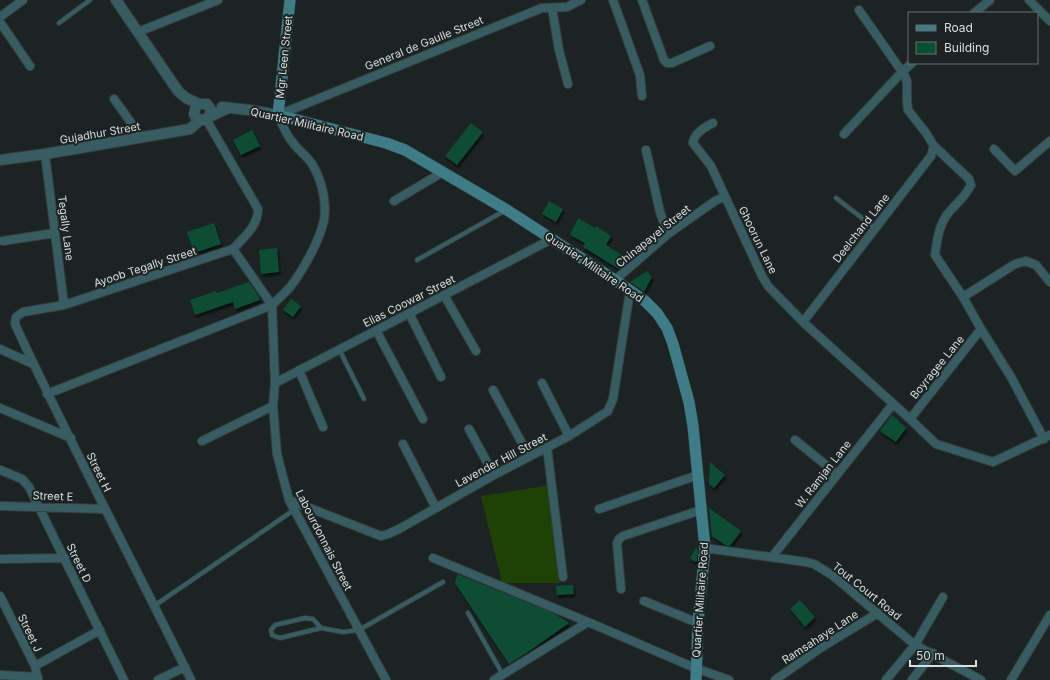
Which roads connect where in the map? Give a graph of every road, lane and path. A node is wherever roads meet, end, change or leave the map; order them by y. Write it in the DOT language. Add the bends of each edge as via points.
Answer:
graph roads {
  1 [pos="23,0"];
  2 [pos="90,0"];
  3 [pos="116,0"];
  4 [pos="218,0"];
  5 [pos="290,0"];
  6 [pos="561,0"];
  7 [pos="581,0"];
  8 [pos="613,0"];
  9 [pos="642,0"];
  10 [pos="990,0"];
  11 [pos="1029,0"];
  12 [pos="567,7"];
  13 [pos="552,8"];
  14 [pos="859,10"];
  15 [pos="975,12"];
  16 [pos="0,17"];
  17 [pos="1050,21"];
  18 [pos="0,22"];
  19 [pos="59,22"];
  20 [pos="138,32"];
  21 [pos="710,46"];
  22 [pos="911,64"];
  23 [pos="30,66"];
  24 [pos="902,72"];
  25 [pos="568,84"];
  26 [pos="642,96"];
  27 [pos="114,99"];
  28 [pos="203,104"];
  29 [pos="228,108"];
  30 [pos="278,115"];
  31 [pos="205,119"];
  32 [pos="713,123"];
  33 [pos="844,134"];
  34 [pos="142,138"];
  35 [pos="1050,141"];
  36 [pos="934,146"];
  37 [pos="994,149"];
  38 [pos="646,150"];
  39 [pos="45,154"];
  40 [pos="0,160"];
  41 [pos="443,172"];
  42 [pos="725,196"];
  43 [pos="836,198"];
  44 [pos="394,202"];
  45 [pos="507,210"];
  46 [pos="875,228"];
  47 [pos="55,233"];
  48 [pos="668,234"];
  49 [pos="552,239"];
  50 [pos="3,241"];
  51 [pos="233,249"];
  52 [pos="417,260"];
  53 [pos="615,280"];
  54 [pos="1050,282"];
  55 [pos="630,291"];
  56 [pos="444,295"];
  57 [pos="963,297"];
  58 [pos="64,305"];
  59 [pos="272,305"];
  60 [pos="409,313"];
  61 [pos="803,322"];
  62 [pos="376,330"];
  63 [pos="981,330"];
  64 [pos="0,349"];
  65 [pos="339,349"];
  66 [pos="476,351"];
  67 [pos="33,364"];
  68 [pos="299,370"];
  69 [pos="441,377"];
  70 [pos="275,383"];
  71 [pos="542,384"];
  72 [pos="493,390"];
  73 [pos="47,394"];
  74 [pos="364,399"];
  75 [pos="892,404"];
  76 [pos="273,406"];
  77 [pos="0,408"];
  78 [pos="910,418"];
  79 [pos="423,419"];
  80 [pos="323,426"];
  81 [pos="469,429"];
  82 [pos="569,436"];
  83 [pos="1047,437"];
  84 [pos="71,438"];
  85 [pos="795,440"];
  86 [pos="202,441"];
  87 [pos="403,444"];
  88 [pos="547,447"];
  89 [pos="529,456"];
  90 [pos="0,470"];
  91 [pos="837,474"];
  92 [pos="494,475"];
  93 [pos="698,475"];
  94 [pos="289,500"];
  95 [pos="0,506"];
  96 [pos="39,506"];
  97 [pos="436,508"];
  98 [pos="104,509"];
  99 [pos="599,509"];
  100 [pos="294,510"];
  101 [pos="701,510"];
  102 [pos="705,548"];
  103 [pos="772,557"];
  104 [pos="65,558"];
  105 [pos="433,558"];
  106 [pos="0,559"];
  107 [pos="562,577"];
  108 [pos="443,582"];
  109 [pos="621,589"];
  110 [pos="0,596"];
  111 [pos="943,597"];
  112 [pos="644,601"];
  113 [pos="154,606"];
  114 [pos="468,613"];
  115 [pos="878,613"];
  116 [pos="1050,615"];
  117 [pos="588,622"];
  118 [pos="698,622"];
  119 [pos="321,628"];
  120 [pos="100,630"];
  121 [pos="359,630"];
  122 [pos="915,645"];
  123 [pos="933,653"];
  124 [pos="35,666"];
  125 [pos="185,668"];
  126 [pos="695,668"];
  127 [pos="0,675"];
  128 [pos="503,675"];
  129 [pos="38,679"];
  130 [pos="124,680"];
  131 [pos="158,680"];
  132 [pos="191,680"];
  133 [pos="386,680"];
  134 [pos="494,680"];
  135 [pos="696,680"];
  136 [pos="729,680"];
  137 [pos="774,680"];
  138 [pos="886,680"];
  139 [pos="912,680"];
  140 [pos="981,680"];
  141 [pos="1011,680"];
  1 -- 16 [label="street"];
  2 -- 19 [label="lane"];
  3 -- 20 [label="street, Quartier Militaire Road"];
  4 -- 20 [label="street"];
  5 -- 30 [label="main road, Mgr Leen Street"];
  6 -- 12 [label="street"];
  7 -- 12 [label="street, General de Gaulle Street"];
  8 -- 26 [label="street" via="640,75"];
  9 -- 21 [label="street" via="667,63 672,64"];
  10 -- 15 [label="street"];
  11 -- 17 [label="street"];
  12 -- 13 [label="street, General de Gaulle Street"];
  13 -- 25 [label="street"];
  13 -- 30 [label="street, General de Gaulle Street" via="542,8"];
  14 -- 24 [label="street"];
  18 -- 23 [label="street"];
  20 -- 28 [label="street, Quartier Militaire Road" via="178,91 186,98"];
  22 -- 24 [label="street"];
  24 -- 33 [label="street"];
  24 -- 36 [label="street" via="907,82 908,110"];
  27 -- 34 [label="street"];
  28 -- 29 [label="street, Quartier Militaire Road"];
  28 -- 31 [label="street" via="211,110"];
  28 -- 31 [label="street" via="196,106 194,114 196,118"];
  29 -- 30 [label="street, Quartier Militaire Road"];
  29 -- 31 [label="street"];
  30 -- 41 [label="main road, Quartier Militaire Road" via="386,142"];
  30 -- 59 [label="street" via="294,144 313,165 325,204 324,220 300,274"];
  31 -- 34 [label="street, Gujadhur Street" via="190,129"];
  31 -- 51 [label="street" via="258,208 254,224"];
  32 -- 42 [label="street, Ghoorun Lane" via="696,134 694,143 711,166"];
  34 -- 39 [label="street, Gujadhur Street"];
  35 -- 37 [label="street" via="1015,171"];
  36 -- 46 [label="street, Deelchand Lane" via="931,156"];
  36 -- 57 [label="street" via="970,179 971,185 965,196 949,212 942,225 935,255"];
  38 -- 48 [label="street" via="660,212"];
  39 -- 40 [label="street, Gujadhur Street"];
  39 -- 47 [label="street, Tegally Lane"];
  41 -- 44 [label="street"];
  41 -- 45 [label="main road, Quartier Militaire Road"];
  42 -- 48 [label="street, Chinapayel Street"];
  42 -- 61 [label="street, Ghoorun Lane" via="768,286"];
  43 -- 46 [label="lane"];
  45 -- 49 [label="main road, Quartier Militaire Road"];
  45 -- 52 [label="lane"];
  46 -- 61 [label="street, Deelchand Lane"];
  47 -- 50 [label="street"];
  47 -- 58 [label="street, Tegally Lane"];
  48 -- 53 [label="street, Chinapayel Street"];
  49 -- 53 [label="main road, Quartier Militaire Road"];
  49 -- 56 [label="street, Elias Coowar Street"];
  51 -- 58 [label="street, Ayoob Tegally Street"];
  51 -- 59 [label="street"];
  53 -- 55 [label="main road, Quartier Militaire Road"];
  54 -- 57 [label="street" via="1036,265 1026,261 1015,264"];
  55 -- 82 [label="street, Lavender Hill Street" via="613,399 608,411"];
  55 -- 93 [label="main road, Quartier Militaire Road" via="657,313 667,328 673,344 690,408"];
  56 -- 60 [label="street, Elias Coowar Street"];
  56 -- 66 [label="street"];
  57 -- 63 [label="street"];
  58 -- 67 [label="street, Street H" via="23,312 16,317 14,324"];
  59 -- 70 [label="street, Labourdonnais Street"];
  59 -- 73 [label="street"];
  60 -- 62 [label="street, Elias Coowar Street"];
  60 -- 69 [label="street"];
  61 -- 75 [label="street, Ghoorun Lane"];
  62 -- 65 [label="street, Elias Coowar Street"];
  62 -- 79 [label="street"];
  63 -- 78 [label="street, Boyragee Lane"];
  63 -- 83 [label="street"];
  64 -- 67 [label="street"];
  65 -- 68 [label="street, Elias Coowar Street"];
  65 -- 74 [label="lane"];
  67 -- 73 [label="street, Street H"];
  68 -- 70 [label="street, Elias Coowar Street"];
  68 -- 80 [label="street"];
  70 -- 76 [label="street, Labourdonnais Street"];
  71 -- 82 [label="street"];
  72 -- 89 [label="street"];
  73 -- 84 [label="street, Street H"];
  75 -- 78 [label="street, Ghoorun Lane"];
  75 -- 91 [label="street, W. Ramjan Lane"];
  76 -- 86 [label="street"];
  76 -- 94 [label="street, Labourdonnais Street" via="277,454"];
  77 -- 84 [label="street"];
  78 -- 83 [label="street, Ghoorun Lane" via="936,444 993,462"];
  81 -- 92 [label="street"];
  82 -- 88 [label="street, Lavender Hill Street"];
  84 -- 98 [label="street, Street H"];
  85 -- 91 [label="street"];
  87 -- 97 [label="street"];
  88 -- 89 [label="street, Lavender Hill Street"];
  88 -- 107 [label="street"];
  89 -- 92 [label="street, Lavender Hill Street"];
  90 -- 96 [label="street, Street D" via="22,479"];
  91 -- 103 [label="street, W. Ramjan Lane"];
  92 -- 97 [label="street, Lavender Hill Street"];
  93 -- 99 [label="street"];
  93 -- 101 [label="main road, Quartier Militaire Road"];
  94 -- 97 [label="street, Lavender Hill Street" via="381,536"];
  94 -- 100 [label="street, Labourdonnais Street"];
  95 -- 96 [label="street, Street E"];
  96 -- 98 [label="street, Street E"];
  96 -- 104 [label="street, Street D"];
  98 -- 113 [label="street, Street H"];
  100 -- 113 [label="lane"];
  100 -- 121 [label="street, Labourdonnais Street"];
  101 -- 102 [label="main road, Quartier Militaire Road"];
  101 -- 109 [label="street" via="619,539 617,544"];
  102 -- 103 [label="street, Tout Court Road"];
  102 -- 118 [label="main road, Quartier Militaire Road"];
  103 -- 115 [label="street, Tout Court Road" via="814,564 832,575"];
  104 -- 106 [label="street"];
  104 -- 120 [label="street, Street D"];
  105 -- 117 [label="street"];
  108 -- 121 [label="lane"];
  110 -- 124 [label="street, Street J"];
  111 -- 122 [label="street"];
  112 -- 118 [label="street"];
  113 -- 125 [label="street, Street H"];
  114 -- 128 [label="lane"];
  115 -- 122 [label="street, Tout Court Road"];
  115 -- 137 [label="street, Ramsahaye Lane"];
  116 -- 141 [label="street"];
  117 -- 126 [label="street"];
  117 -- 128 [label="street"];
  118 -- 126 [label="main road, Quartier Militaire Road"];
  119 -- 119 [label="lane" via="280,638 272,635 271,630 275,625 305,618 313,619"];
  119 -- 121 [label="lane" via="343,632"];
  120 -- 124 [label="street"];
  120 -- 130 [label="street, Street D"];
  121 -- 133 [label="street, Labourdonnais Street"];
  122 -- 123 [label="street, Tout Court Road"];
  122 -- 138 [label="street"];
  123 -- 139 [label="street"];
  123 -- 140 [label="street, Tout Court Road"];
  124 -- 129 [label="street, Street J"];
  125 -- 131 [label="street"];
  125 -- 132 [label="street, Street H"];
  126 -- 135 [label="main road, Quartier Militaire Road"];
  126 -- 136 [label="street"];
  127 -- 129 [label="street"];
  128 -- 134 [label="street"];
}
